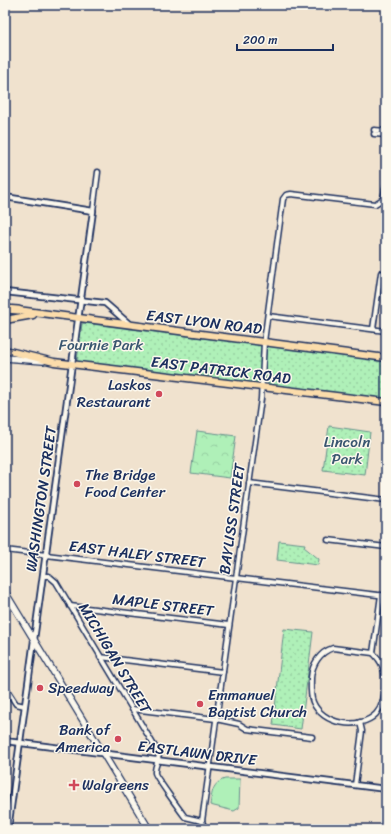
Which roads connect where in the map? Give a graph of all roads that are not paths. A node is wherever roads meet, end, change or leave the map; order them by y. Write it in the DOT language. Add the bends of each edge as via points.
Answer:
graph roads {
  1 [pos="386,131"];
  2 [pos="386,135"];
  3 [pos="98,172"];
  4 [pos="386,185"];
  5 [pos="5,197"];
  6 [pos="93,211"];
  7 [pos="381,273"];
  8 [pos="5,292"];
  9 [pos="81,300"];
  10 [pos="5,309"];
  11 [pos="18,310"];
  12 [pos="42,314"];
  13 [pos="268,316"];
  14 [pos="78,318"];
  15 [pos="5,320"];
  16 [pos="133,326"];
  17 [pos="373,329"];
  18 [pos="386,330"];
  19 [pos="264,342"];
  20 [pos="5,350"];
  21 [pos="5,358"];
  22 [pos="386,358"];
  23 [pos="54,362"];
  24 [pos="72,364"];
  25 [pos="262,388"];
  26 [pos="386,402"];
  27 [pos="249,483"];
  28 [pos="386,500"];
  29 [pos="328,540"];
  30 [pos="386,547"];
  31 [pos="5,550"];
  32 [pos="46,555"];
  33 [pos="43,576"];
  34 [pos="236,578"];
  35 [pos="5,592"];
  36 [pos="381,595"];
  37 [pos="386,596"];
  38 [pos="70,606"];
  39 [pos="229,625"];
  40 [pos="34,641"];
  41 [pos="373,653"];
  42 [pos="100,657"];
  43 [pos="223,672"];
  44 [pos="5,687"];
  45 [pos="25,706"];
  46 [pos="132,709"];
  47 [pos="216,719"];
  48 [pos="360,722"];
  49 [pos="312,737"];
  50 [pos="5,741"];
  51 [pos="20,743"];
  52 [pos="103,753"];
  53 [pos="158,760"];
  54 [pos="210,767"];
  55 [pos="355,785"];
  56 [pos="386,789"];
  57 [pos="202,821"];
  58 [pos="8,829"];
  59 [pos="149,829"];
  60 [pos="206,829"];
  1 -- 2 [label="street" via="374,132"];
  3 -- 6 [label="street, WASHINGTON STREET"];
  4 -- 13 [label="street, BAYLISS STREET" via="384,197 372,204 291,194 284,197"];
  5 -- 6 [label="street"];
  6 -- 9 [label="street, WASHINGTON STREET"];
  7 -- 17 [label="street"];
  8 -- 9 [label="street"];
  9 -- 14 [label="street, WASHINGTON STREET"];
  9 -- 16 [label="street" via="105,303"];
  10 -- 11 [label="highway"];
  11 -- 12 [label="highway, EAST LYON ROAD"];
  12 -- 14 [label="highway, EAST LYON ROAD"];
  12 -- 15 [label="highway"];
  13 -- 17 [label="street"];
  13 -- 19 [label="street, BAYLISS STREET"];
  14 -- 16 [label="highway, EAST LYON ROAD"];
  14 -- 24 [label="street, WASHINGTON STREET"];
  16 -- 19 [label="highway, EAST LYON ROAD"];
  17 -- 18 [label="street"];
  19 -- 22 [label="highway, EAST LYON ROAD"];
  19 -- 25 [label="street, BAYLISS STREET"];
  20 -- 23 [label="highway"];
  21 -- 23 [label="main road, EAST PATRICK ROAD"];
  23 -- 24 [label="highway, EAST PATRICK ROAD"];
  24 -- 25 [label="highway, EAST PATRICK ROAD"];
  24 -- 32 [label="street, WASHINGTON STREET"];
  25 -- 26 [label="highway, EAST PATRICK ROAD"];
  25 -- 27 [label="street, BAYLISS STREET"];
  27 -- 28 [label="street"];
  27 -- 34 [label="street, BAYLISS STREET"];
  29 -- 30 [label="street"];
  31 -- 32 [label="street, EAST HALEY STREET"];
  32 -- 33 [label="street, WASHINGTON STREET"];
  32 -- 34 [label="street, EAST HALEY STREET"];
  33 -- 38 [label="street, MICHIGAN STREET" via="49,576 56,582"];
  33 -- 40 [label="street, WASHINGTON STREET"];
  34 -- 36 [label="street, EAST HALEY STREET"];
  34 -- 39 [label="street, BAYLISS STREET"];
  35 -- 40 [label="main road"];
  36 -- 37 [label="street, EAST HALEY STREET"];
  36 -- 41 [label="street"];
  38 -- 39 [label="street, MAPLE STREET"];
  38 -- 42 [label="street, MICHIGAN STREET"];
  39 -- 43 [label="street, BAYLISS STREET"];
  40 -- 45 [label="street, WASHINGTON STREET"];
  40 -- 52 [label="main road"];
  41 -- 48 [label="street" via="379,658 385,671 385,693 383,702 375,714"];
  41 -- 48 [label="street" via="339,648 328,650 315,664 312,674 312,701 319,712 340,723"];
  42 -- 43 [label="street"];
  42 -- 46 [label="street, MICHIGAN STREET"];
  43 -- 47 [label="street, BAYLISS STREET"];
  44 -- 45 [label="street" via="16,704"];
  45 -- 51 [label="street, WASHINGTON STREET"];
  46 -- 47 [label="street"];
  46 -- 53 [label="street, MICHIGAN STREET" via="158,752"];
  47 -- 49 [label="street" via="239,724 247,729"];
  47 -- 54 [label="street, BAYLISS STREET"];
  48 -- 55 [label="street" via="361,736"];
  50 -- 51 [label="street, EASTLAWN DRIVE"];
  51 -- 52 [label="street, EASTLAWN DRIVE"];
  51 -- 58 [label="street, WASHINGTON STREET"];
  52 -- 53 [label="street, EASTLAWN DRIVE"];
  52 -- 59 [label="main road"];
  53 -- 54 [label="street, EASTLAWN DRIVE"];
  53 -- 57 [label="street" via="156,778 182,814 190,819"];
  54 -- 55 [label="street, EASTLAWN DRIVE"];
  54 -- 57 [label="street, BAYLISS STREET"];
  55 -- 56 [label="street, EASTLAWN DRIVE"];
  57 -- 60 [label="street"];
}
